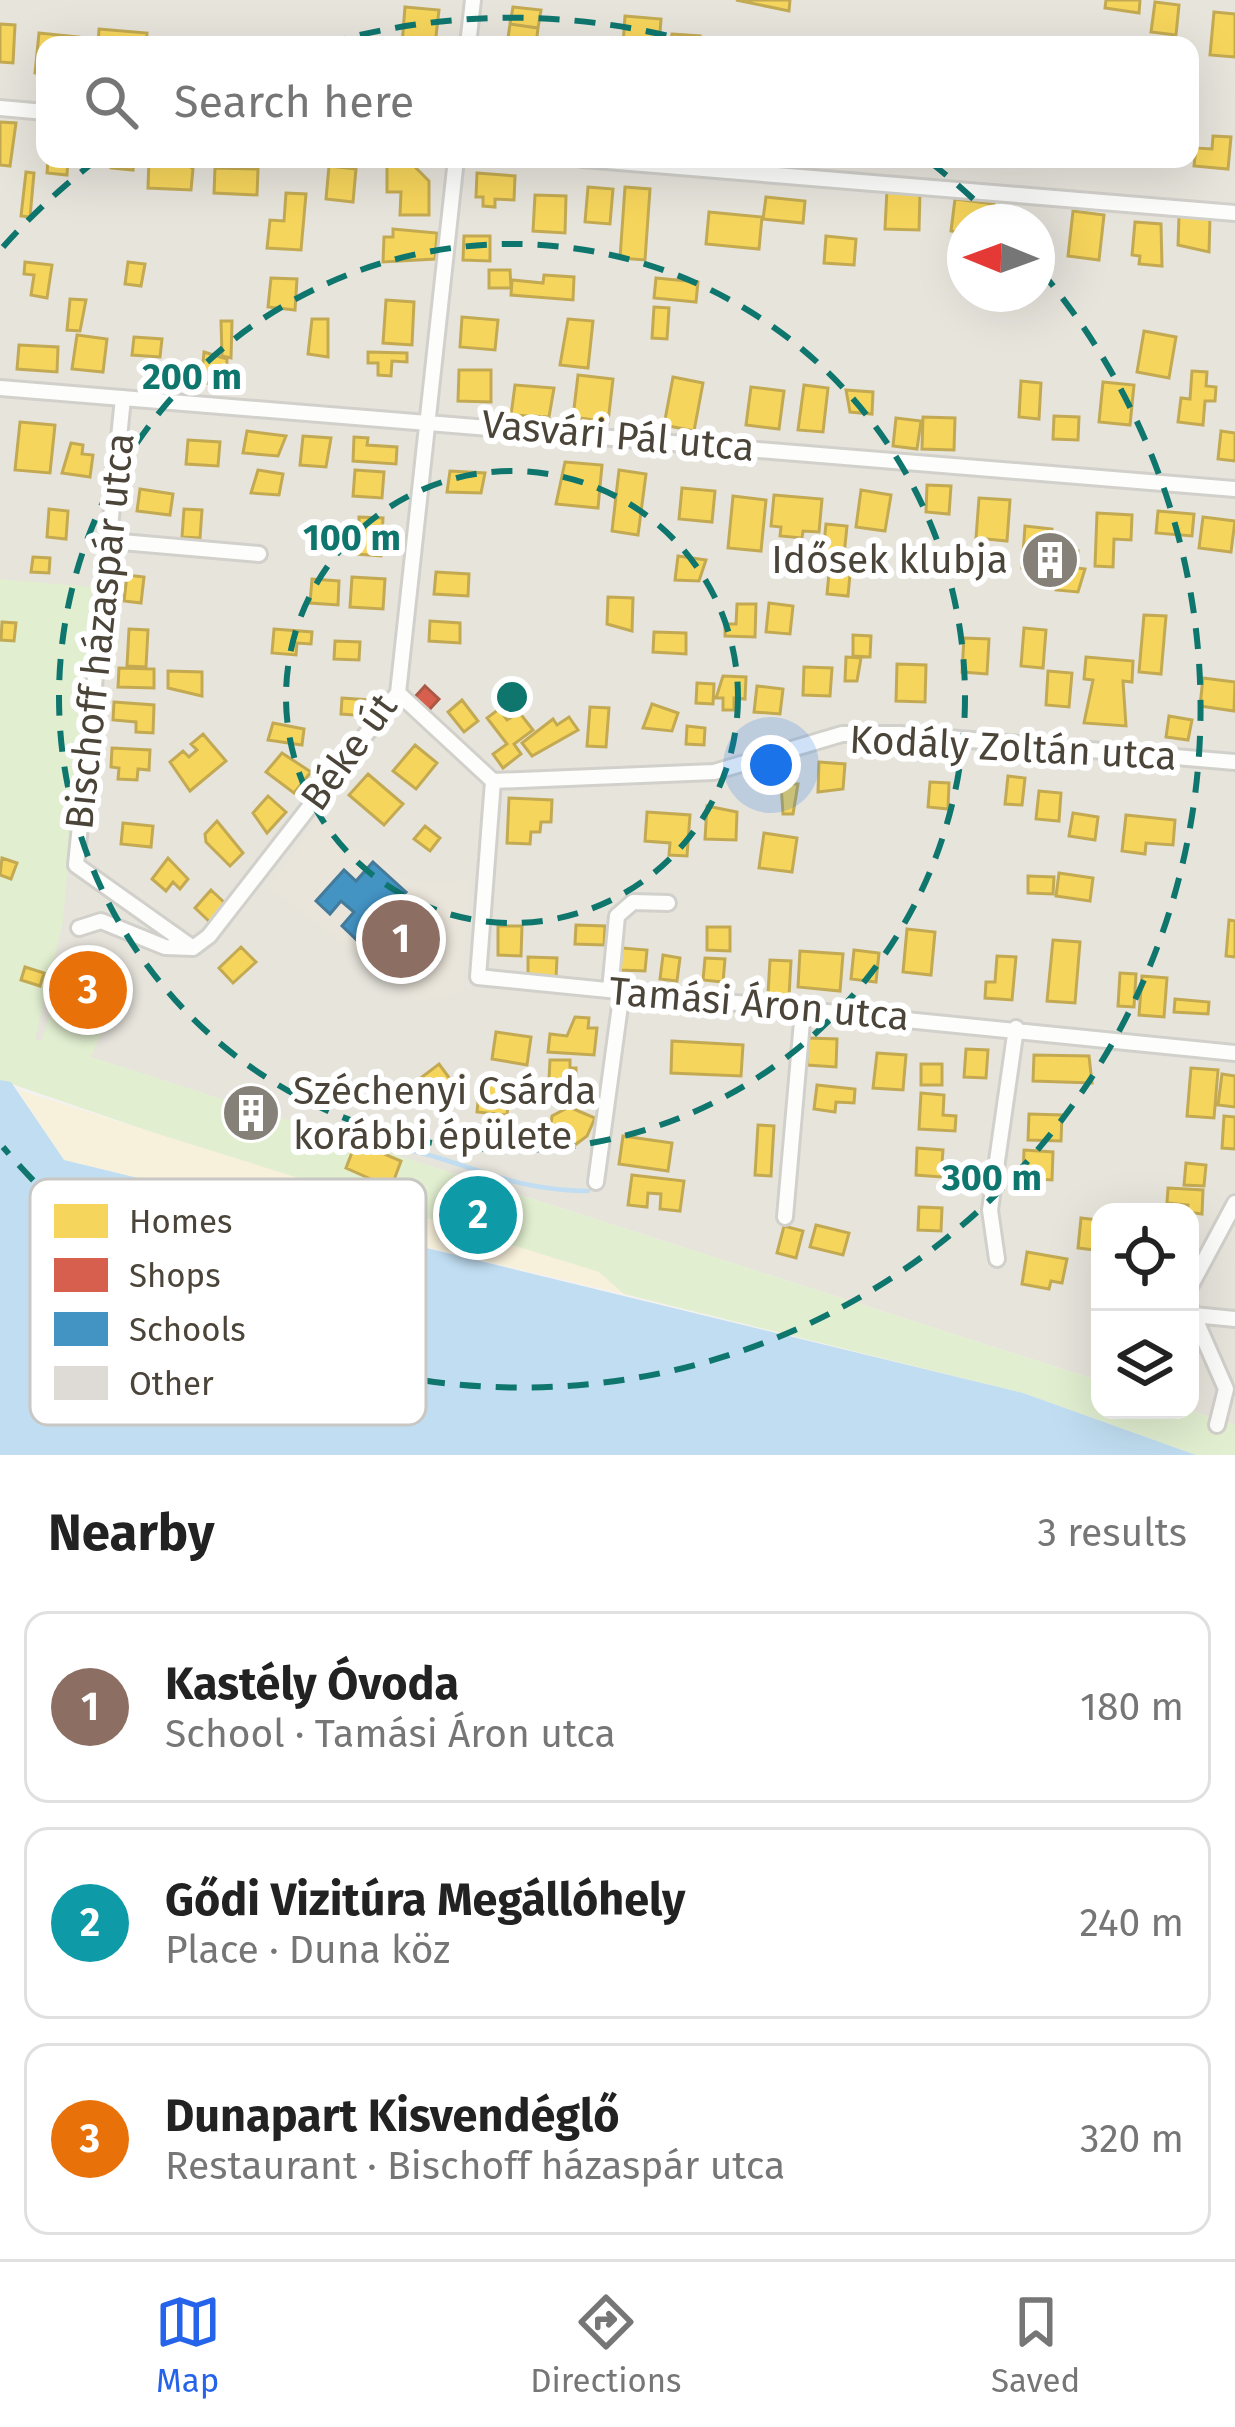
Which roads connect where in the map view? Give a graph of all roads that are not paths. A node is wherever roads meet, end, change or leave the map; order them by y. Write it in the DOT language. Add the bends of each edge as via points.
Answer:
graph roads {
  1 [pos="473,0"];
  2 [pos="469,36"];
  3 [pos="0,108"];
  4 [pos="36,111"];
  5 [pos="455,168"];
  6 [pos="691,168"];
  7 [pos="1235,213"];
  8 [pos="0,388"];
  9 [pos="122,398"];
  10 [pos="428,420"];
  11 [pos="1235,489"];
  12 [pos="110,541"];
  13 [pos="259,554"];
  14 [pos="398,693"];
  15 [pos="1235,762"];
  16 [pos="493,781"];
  17 [pos="668,903"];
  18 [pos="79,928"];
  19 [pos="193,948"];
  20 [pos="616,991"];
  21 [pos="803,1010"];
  22 [pos="1016,1028"];
  23 [pos="1235,1053"];
  24 [pos="596,1182"];
  25 [pos="1235,1203"];
  26 [pos="785,1217"];
  27 [pos="997,1259"];
  28 [pos="1199,1269"];
  29 [pos="1199,1312"];
  30 [pos="1235,1318"];
  31 [pos="1199,1327"];
  32 [pos="1217,1425"];
  1 -- 2 [label="street"];
  3 -- 4 [label="street"];
  5 -- 10 [label="street, Béke út"];
  6 -- 7 [label="street"];
  8 -- 9 [label="street, Vasvári Pál utca"];
  9 -- 10 [label="street, Vasvári Pál utca"];
  9 -- 12 [label="street, Bischoff házaspár utca"];
  10 -- 11 [label="street, Vasvári Pál utca"];
  10 -- 14 [label="street, Béke út"];
  12 -- 13 [label="street"];
  12 -- 19 [label="street, Bischoff házaspár utca" via="76,865"];
  14 -- 16 [label="street"];
  14 -- 19 [label="street, Béke út"];
  15 -- 16 [label="street, Kodály Zoltán utca" via="842,734 714,772"];
  16 -- 20 [label="street, Tamási Áron utca" via="478,977"];
  17 -- 20 [label="street" via="633,902 617,916"];
  18 -- 19 [label="street" via="101,921 165,947"];
  20 -- 21 [label="street, Tamási Áron utca"];
  20 -- 24 [label="street"];
  21 -- 22 [label="street, Tamási Áron utca"];
  21 -- 26 [label="street"];
  22 -- 23 [label="street, Tamási Áron utca"];
  22 -- 27 [label="street" via="990,1210"];
  25 -- 28 [label="street"];
  29 -- 30 [label="street"];
  31 -- 32 [label="street" via="1226,1389"];
}
